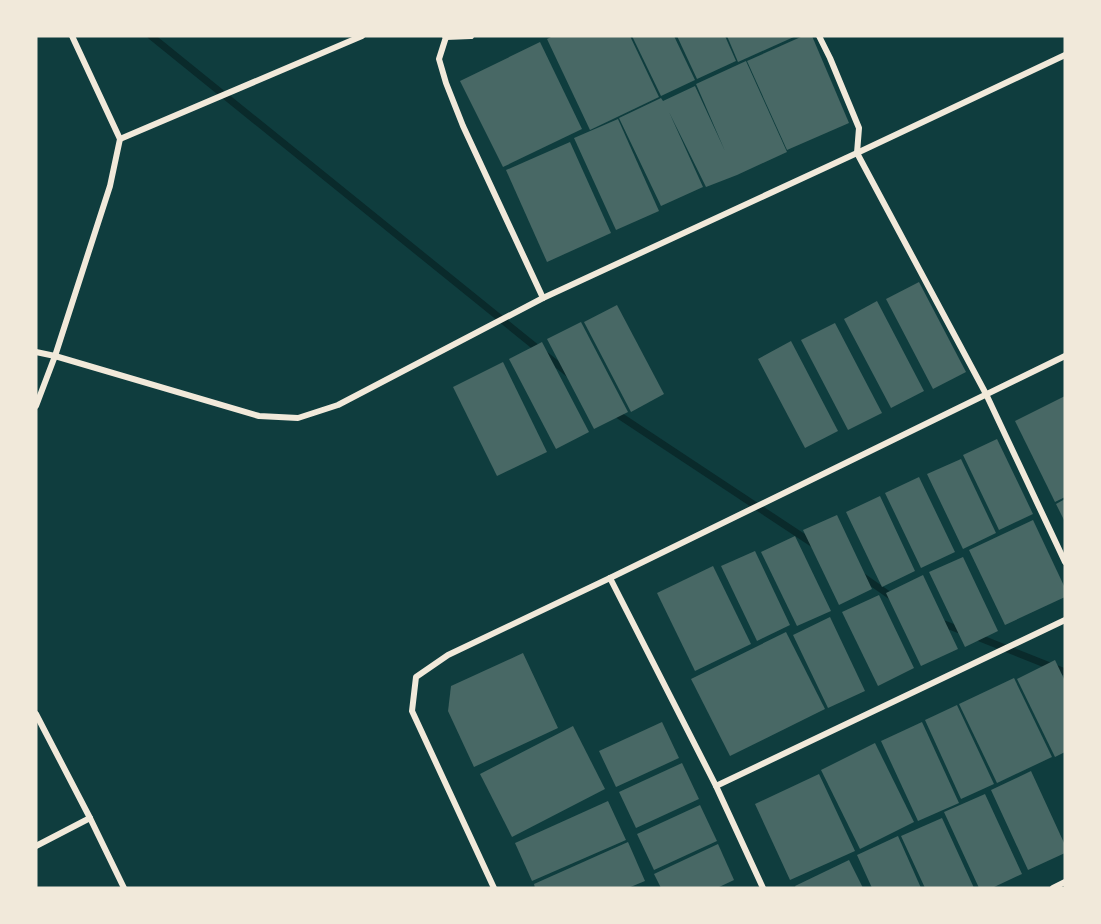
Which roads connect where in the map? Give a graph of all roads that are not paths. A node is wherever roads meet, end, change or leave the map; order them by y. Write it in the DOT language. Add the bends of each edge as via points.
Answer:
graph roads {
  1 [pos="72,36"];
  2 [pos="362,36"];
  3 [pos="471,36"];
  4 [pos="819,36"];
  5 [pos="445,37"];
  6 [pos="1065,55"];
  7 [pos="120,139"];
  8 [pos="858,153"];
  9 [pos="543,298"];
  10 [pos="36,352"];
  11 [pos="55,356"];
  12 [pos="1065,356"];
  13 [pos="986,394"];
  14 [pos="36,406"];
  15 [pos="1065,562"];
  16 [pos="610,578"];
  17 [pos="1065,620"];
  18 [pos="36,714"];
  19 [pos="716,786"];
  20 [pos="90,818"];
  21 [pos="36,846"];
  22 [pos="1065,882"];
  23 [pos="124,888"];
  24 [pos="494,888"];
  25 [pos="763,888"];
  26 [pos="1053,888"];
  1 -- 7 [label="street"];
  2 -- 7 [label="street"];
  3 -- 5 [label="street"];
  4 -- 8 [label="street" via="859,128"];
  5 -- 9 [label="street" via="439,59 446,83"];
  6 -- 8 [label="street"];
  7 -- 11 [label="street" via="110,186"];
  8 -- 9 [label="street"];
  8 -- 13 [label="street"];
  9 -- 11 [label="street" via="338,405 298,418 259,416"];
  10 -- 11 [label="street"];
  11 -- 14 [label="street"];
  12 -- 13 [label="street"];
  13 -- 15 [label="street"];
  13 -- 16 [label="street"];
  16 -- 19 [label="street"];
  16 -- 24 [label="street" via="448,656 416,677 412,711"];
  17 -- 19 [label="street"];
  18 -- 20 [label="street"];
  19 -- 25 [label="street"];
  20 -- 21 [label="street"];
  20 -- 23 [label="street"];
  22 -- 26 [label="street"];
}
